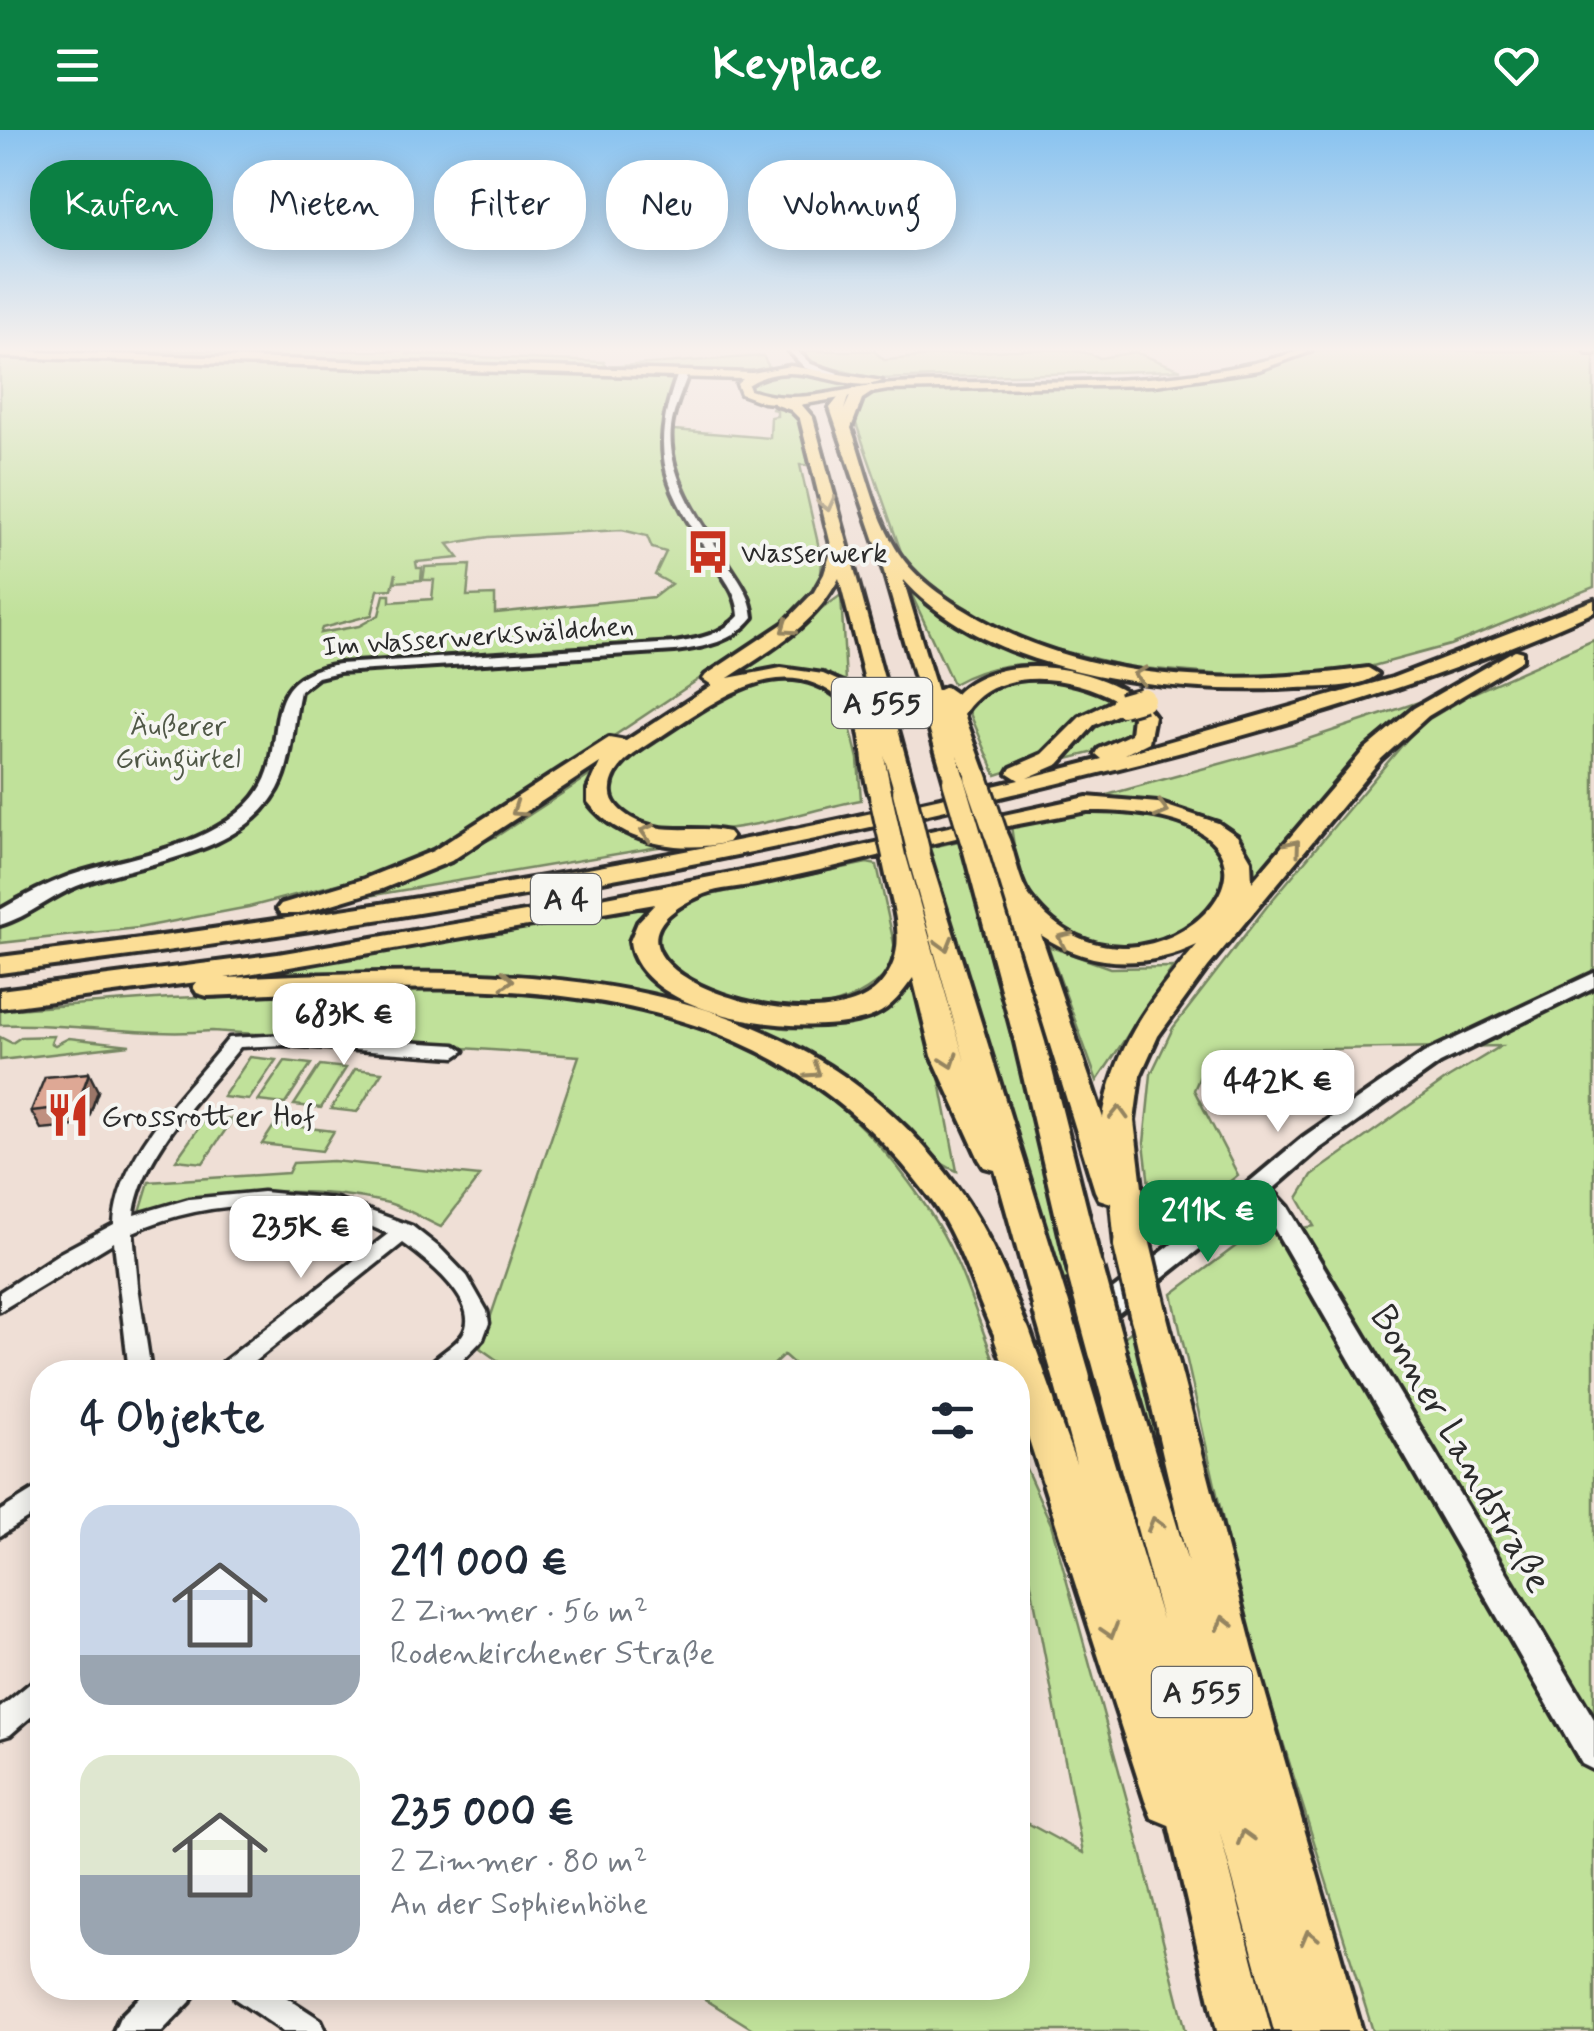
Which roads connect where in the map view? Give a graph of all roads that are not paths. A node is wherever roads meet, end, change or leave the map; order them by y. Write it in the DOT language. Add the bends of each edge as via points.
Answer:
graph roads {
  1 [pos="666,440"];
  2 [pos="811,440"];
  3 [pos="850,440"];
  4 [pos="884,544"];
  5 [pos="838,550"];
  6 [pos="1590,613"];
  7 [pos="857,615"];
  8 [pos="908,626"];
  9 [pos="1444,655"];
  10 [pos="1515,656"];
  11 [pos="860,705"];
  12 [pos="954,713"];
  13 [pos="1126,778"];
  14 [pos="965,779"];
  15 [pos="892,795"];
  16 [pos="1031,814"];
  17 [pos="983,835"];
  18 [pos="906,853"];
  19 [pos="594,876"];
  20 [pos="720,884"];
  21 [pos="1019,901"];
  22 [pos="0,918"];
  23 [pos="912,935"];
  24 [pos="86,955"];
  25 [pos="0,964"];
  26 [pos="1594,978"];
  27 [pos="8,993"];
  28 [pos="455,1051"];
  29 [pos="1256,1188"];
  30 [pos="1023,1215"];
  31 [pos="124,1226"];
  32 [pos="405,1231"];
  33 [pos="1132,1245"];
  34 [pos="0,1302"];
  35 [pos="139,1360"];
  36 [pos="241,1360"];
  37 [pos="451,1360"];
  38 [pos="1019,1360"];
  39 [pos="1090,1364"];
  40 [pos="1030,1388"];
  41 [pos="1030,1400"];
  42 [pos="30,1504"];
  43 [pos="0,1525"];
  44 [pos="30,1700"];
  45 [pos="0,1726"];
  46 [pos="1594,1752"];
  47 [pos="1221,1944"];
  48 [pos="162,2000"];
  49 [pos="264,2000"];
  50 [pos="134,2031"];
  51 [pos="310,2031"];
  52 [pos="1244,2031"];
  53 [pos="1301,2031"];
  54 [pos="1336,2031"];
  1 -- 22 [label="street, Im Wasserwerkswäldchen" via="681,494 745,600 746,617 734,630 675,647 314,674 292,691 271,785 236,822 162,855 77,880"];
  2 -- 5 [label="highway, A 555, one-way"];
  3 -- 4 [label="highway, A 555"];
  4 -- 8 [label="highway, A 555"];
  9 -- 4 [label="highway, one-way" via="1305,683 1207,682 1117,671 1035,650 966,620 918,586"];
  5 -- 7 [label="highway, A 555"];
  5 -- 24 [label="highway, one-way" via="827,591 795,623 442,856 324,900"];
  6 -- 9 [label="highway" via="1529,624"];
  6 -- 10 [label="highway, A 4"];
  6 -- 19 [label="highway, A 4" via="1410,677 1188,744 939,806"];
  7 -- 11 [label="highway"];
  7 -- 15 [label="highway, A 555"];
  8 -- 12 [label="highway" via="930,656"];
  8 -- 14 [label="highway, A 555"];
  9 -- 11 [label="highway, one-way" via="1326,691 1132,702 1096,715 1064,749 1022,772 744,834 650,834 623,824 600,802 600,779 620,756 728,684 765,675 807,676 838,686"];
  10 -- 13 [label="highway, A 4" via="1374,706"];
  33 -- 10 [label="highway, one-way" via="1118,1121 1125,1076 1144,1034 1373,754 1422,712"];
  11 -- 15 [label="highway"];
  12 -- 14 [label="highway"];
  12 -- 19 [label="highway" via="964,694 988,681 1055,675 1125,696 1140,710 1144,729 1128,746 1099,757"];
  13 -- 16 [label="highway"];
  13 -- 27 [label="highway, A 4" via="591,895"];
  14 -- 17 [label="highway, A 555, bridge"];
  15 -- 18 [label="highway, bridge"];
  16 -- 20 [label="highway"];
  16 -- 21 [label="highway, one-way" via="1103,803 1166,810 1228,845 1239,862 1240,881 1194,938 1148,954 1103,952 1063,940"];
  17 -- 21 [label="highway"];
  17 -- 39 [label="highway, A 555, bridge" via="1086,1273"];
  18 -- 23 [label="highway"];
  18 -- 30 [label="highway, A 555, one-way" via="966,1020"];
  19 -- 24 [label="highway, A 4"];
  20 -- 23 [label="highway" via="656,916 644,937 645,954 675,985 753,1014 825,1019 876,1003 904,977"];
  20 -- 27 [label="highway" via="267,962"];
  21 -- 33 [label="highway"];
  23 -- 30 [label="highway, one-way" via="960,1089"];
  24 -- 25 [label="highway, A 4"];
  26 -- 29 [label="street" via="1432,1058"];
  27 -- 38 [label="highway, one-way, bridge" via="494,979 597,989 702,1016 816,1071 907,1148 968,1236"];
  28 -- 31 [label="street" via="235,1042 143,1162 126,1199"];
  29 -- 40 [label="street"];
  29 -- 46 [label="street, Bonner Landstraße" via="1279,1214"];
  30 -- 39 [label="highway, A 555, bridge" via="1051,1306"];
  31 -- 32 [label="street" via="190,1206 271,1199 342,1207"];
  31 -- 34 [label="street"];
  31 -- 35 [label="street"];
  32 -- 36 [label="street"];
  32 -- 37 [label="street" via="449,1267 476,1310 475,1340"];
  54 -- 33 [label="highway, one-way, bridge" via="1231,1650"];
  39 -- 47 [label="highway, A 555"];
  53 -- 39 [label="highway, A 555, one-way"];
  41 -- 47 [label="highway, one-way"];
  42 -- 43 [label="street"];
  44 -- 45 [label="street"];
  47 -- 52 [label="highway, A 555"];
  48 -- 50 [label="street"];
  49 -- 51 [label="street"];
}
